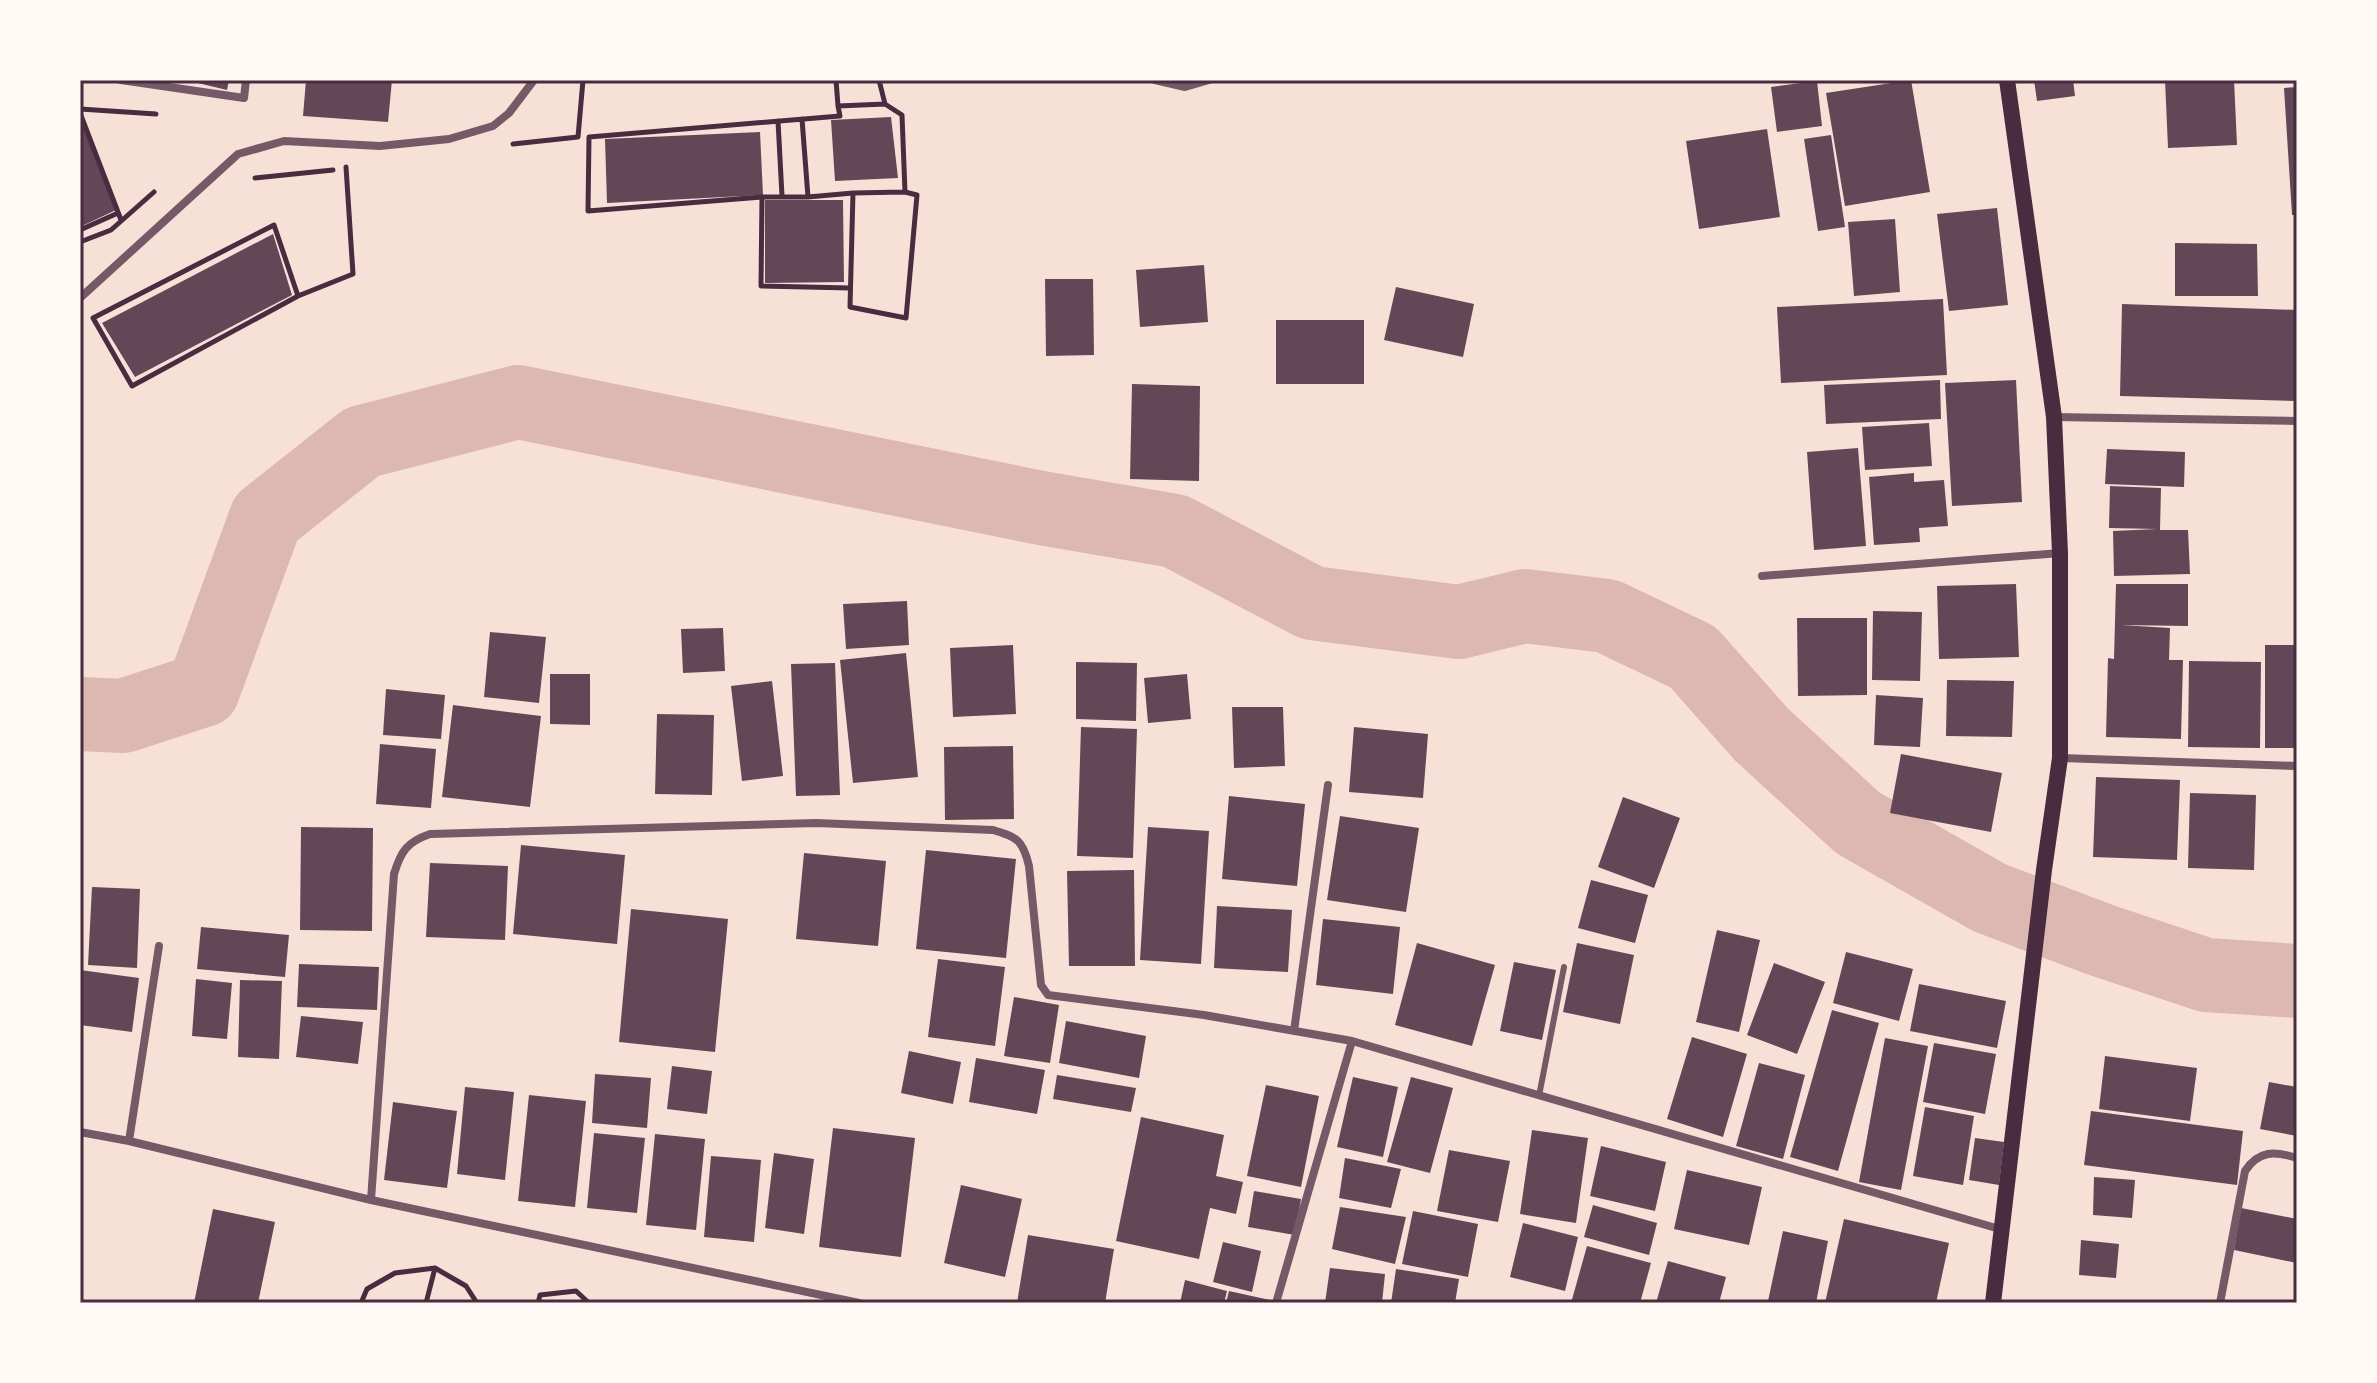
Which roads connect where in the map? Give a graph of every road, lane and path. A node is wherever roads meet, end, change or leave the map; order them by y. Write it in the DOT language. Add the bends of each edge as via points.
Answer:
graph roads {
  1 [pos="121,80"];
  2 [pos="246,80"];
  3 [pos="534,80"];
  4 [pos="836,80"];
  5 [pos="879,80"];
  6 [pos="1155,80"];
  7 [pos="1209,80"];
  8 [pos="2007,80"];
  9 [pos="885,104"];
  10 [pos="838,106"];
  11 [pos="80,113"];
  12 [pos="802,119"];
  13 [pos="778,121"];
  14 [pos="578,137"];
  15 [pos="589,137"];
  16 [pos="346,167"];
  17 [pos="905,192"];
  18 [pos="853,193"];
  19 [pos="782,196"];
  20 [pos="762,197"];
  21 [pos="808,197"];
  22 [pos="141,201"];
  23 [pos="120,217"];
  24 [pos="80,230"];
  25 [pos="80,242"];
  26 [pos="850,288"];
  27 [pos="298,296"];
  28 [pos="80,298"];
  29 [pos="2054,417"];
  30 [pos="2297,421"];
  31 [pos="2060,553"];
  32 [pos="1762,576"];
  33 [pos="2060,758"];
  34 [pos="2297,766"];
  35 [pos="1328,785"];
  36 [pos="159,946"];
  37 [pos="1564,967"];
  38 [pos="1294,1031"];
  39 [pos="1352,1041"];
  40 [pos="1539,1096"];
  41 [pos="80,1132"];
  42 [pos="129,1141"];
  43 [pos="2297,1158"];
  44 [pos="371,1200"];
  45 [pos="2004,1230"];
  46 [pos="435,1268"];
  47 [pos="361,1303"];
  48 [pos="426,1303"];
  49 [pos="477,1303"];
  50 [pos="538,1303"];
  51 [pos="589,1303"];
  52 [pos="859,1303"];
  53 [pos="1276,1303"];
  54 [pos="1993,1303"];
  55 [pos="2220,1303"];
  1 -- 2 [label="street" via="244,98"];
  3 -- 28 [label="street" via="493,126 449,139 380,146 284,141 238,154"];
  4 -- 10 [label="path"];
  5 -- 9 [label="path"];
  6 -- 7 [label="street" via="1185,87"];
  8 -- 29 [label="main road"];
  9 -- 10 [label="path"];
  9 -- 17 [label="path" via="902,115"];
  10 -- 12 [label="path" via="840,116"];
  11 -- 23 [label="path"];
  12 -- 13 [label="path"];
  12 -- 21 [label="path"];
  13 -- 15 [label="path"];
  13 -- 19 [label="path"];
  14 -- 15 [label="path"];
  15 -- 20 [label="path" via="588,211"];
  16 -- 27 [label="path" via="353,274"];
  17 -- 18 [label="path"];
  17 -- 26 [label="path" via="917,195 906,318 850,307"];
  18 -- 21 [label="path"];
  18 -- 26 [label="path"];
  19 -- 20 [label="path"];
  19 -- 21 [label="path"];
  20 -- 26 [label="path" via="761,286"];
  22 -- 23 [label="path"];
  23 -- 24 [label="path"];
  23 -- 25 [label="path" via="111,230"];
  27 -- 27 [label="path" via="132,386 93,318 274,225"];
  29 -- 30 [label="street"];
  29 -- 31 [label="main road"];
  31 -- 32 [label="street"];
  31 -- 33 [label="main road"];
  33 -- 34 [label="street"];
  33 -- 45 [label="main road"];
  35 -- 38 [label="street"];
  36 -- 42 [label="street"];
  37 -- 40 [label="lane"];
  38 -- 39 [label="street"];
  38 -- 44 [label="street" via="1048,995 1041,985 1025,848 1013,836 993,830 816,823 430,834 401,850 394,874"];
  39 -- 40 [label="street"];
  39 -- 53 [label="street"];
  40 -- 45 [label="street"];
  41 -- 42 [label="street"];
  42 -- 44 [label="street"];
  43 -- 55 [label="street" via="2264,1154 2245,1171"];
  44 -- 52 [label="street"];
  45 -- 54 [label="main road"];
  46 -- 47 [label="path" via="395,1273 367,1289"];
  46 -- 48 [label="path"];
  46 -- 49 [label="path" via="466,1286"];
  50 -- 51 [label="path" via="540,1295 576,1291"];
}
